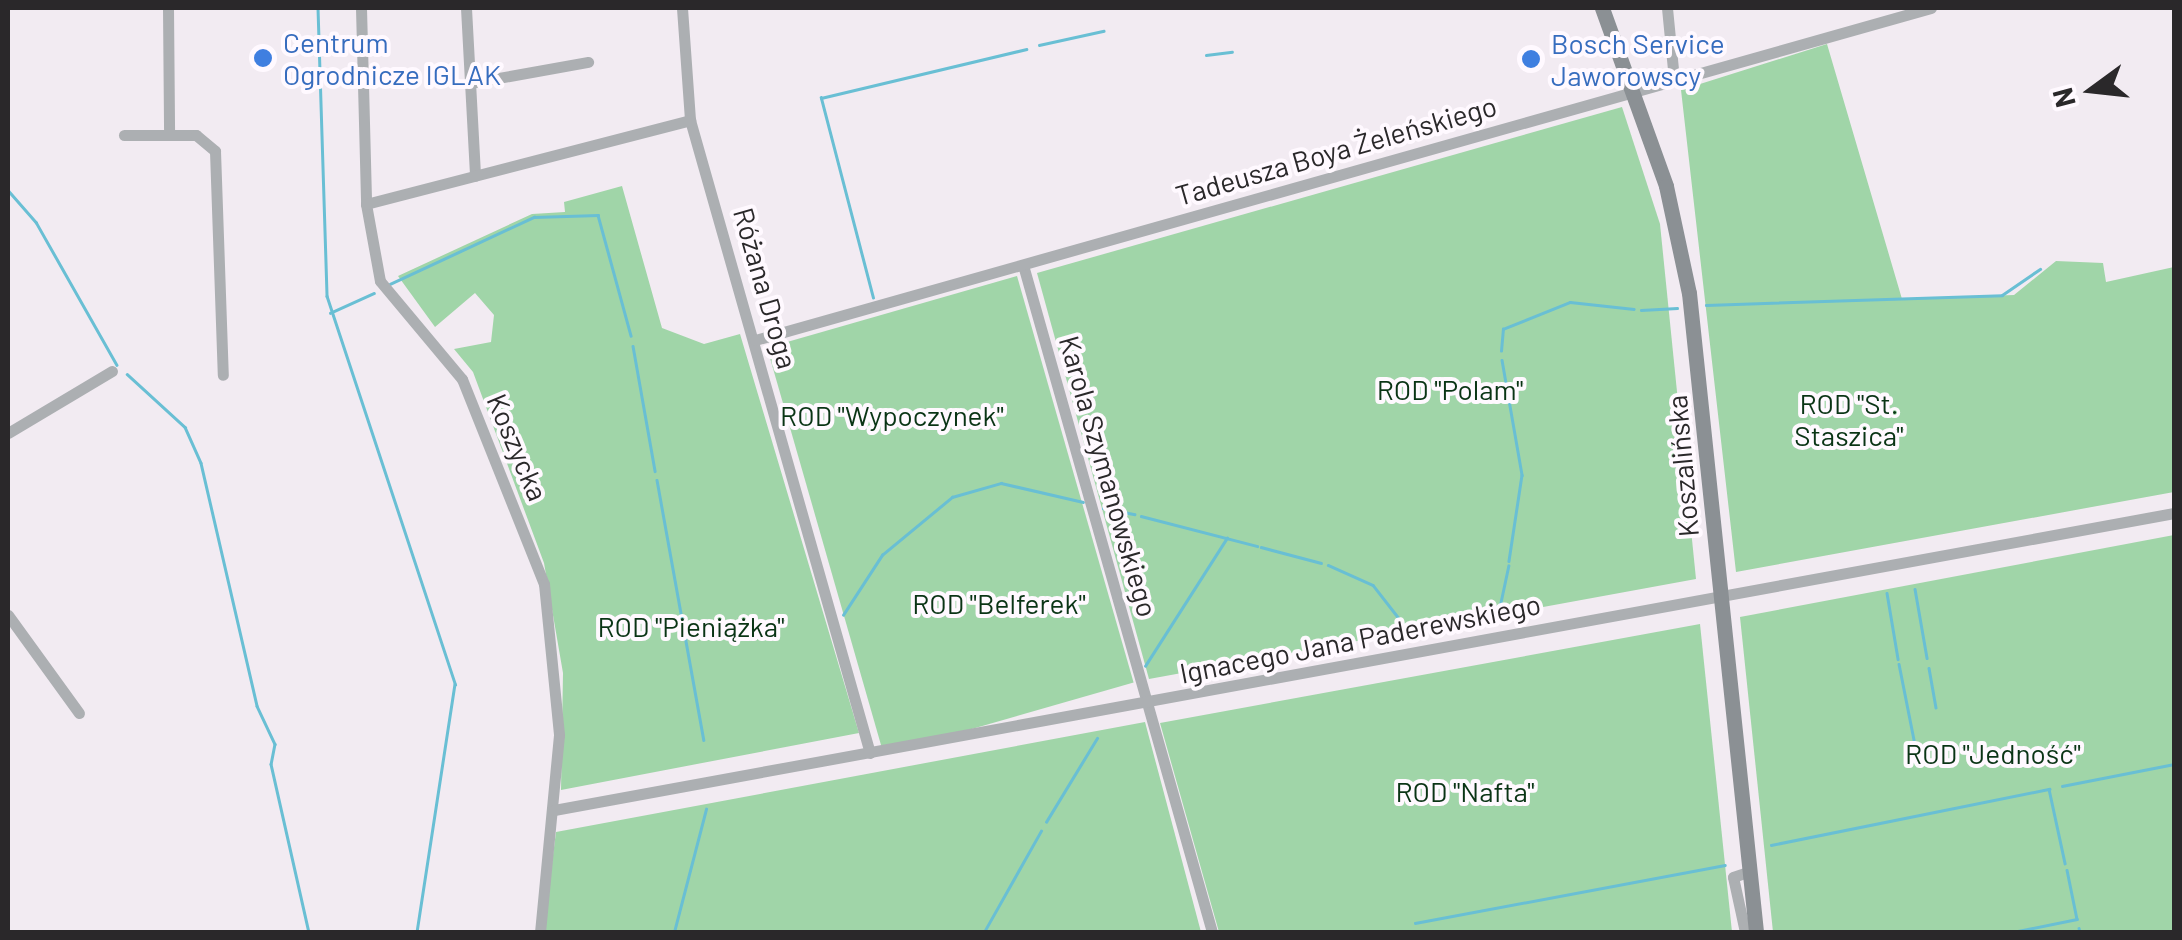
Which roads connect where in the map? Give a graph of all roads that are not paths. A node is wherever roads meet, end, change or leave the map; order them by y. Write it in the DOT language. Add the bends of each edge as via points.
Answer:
graph roads {
  1 [pos="168,8"];
  2 [pos="362,8"];
  3 [pos="466,8"];
  4 [pos="682,8"];
  5 [pos="1602,8"];
  6 [pos="1668,8"];
  7 [pos="1930,8"];
  8 [pos="588,62"];
  9 [pos="1674,80"];
  10 [pos="470,83"];
  11 [pos="1633,92"];
  12 [pos="690,120"];
  13 [pos="169,133"];
  14 [pos="124,135"];
  15 [pos="475,176"];
  16 [pos="366,204"];
  17 [pos="1023,265"];
  18 [pos="755,340"];
  19 [pos="112,372"];
  20 [pos="222,375"];
  21 [pos="8,433"];
  22 [pos="2174,513"];
  23 [pos="1719,597"];
  24 [pos="8,615"];
  25 [pos="1147,703"];
  26 [pos="79,713"];
  27 [pos="870,752"];
  28 [pos="554,810"];
  29 [pos="1750,871"];
  30 [pos="540,932"];
  31 [pos="1212,932"];
  32 [pos="1746,932"];
  33 [pos="1756,932"];
  1 -- 13 [label="street"];
  2 -- 16 [label="street, Koszycka"];
  3 -- 10 [label="street"];
  4 -- 12 [label="street, Różana Droga"];
  5 -- 11 [label="street, Koszalińska"];
  6 -- 9 [label="street"];
  7 -- 9 [label="street, Tadeusza Boya Żeleńskiego"];
  8 -- 10 [label="street"];
  9 -- 11 [label="street, Tadeusza Boya Żeleńskiego"];
  10 -- 15 [label="street"];
  11 -- 17 [label="street, Tadeusza Boya Żeleńskiego"];
  11 -- 23 [label="street, Koszalińska" via="1689,293"];
  12 -- 15 [label="street"];
  12 -- 18 [label="street, Różana Droga"];
  13 -- 14 [label="street"];
  13 -- 20 [label="street" via="196,135 215,151"];
  15 -- 16 [label="street"];
  16 -- 28 [label="street, Koszycka" via="380,281 462,379 544,584 558,670"];
  17 -- 18 [label="street, Tadeusza Boya Żeleńskiego"];
  17 -- 25 [label="street, Karola Szymanowskiego"];
  18 -- 27 [label="street, Różana Droga"];
  19 -- 21 [label="street"];
  22 -- 23 [label="street, Ignacego Jana Paderewskiego"];
  23 -- 25 [label="street, Ignacego Jana Paderewskiego"];
  23 -- 29 [label="street, Koszalińska"];
  24 -- 26 [label="street"];
  25 -- 27 [label="street, Ignacego Jana Paderewskiego"];
  25 -- 31 [label="street, Karola Szymanowskiego"];
  27 -- 28 [label="street, Ignacego Jana Paderewskiego"];
  28 -- 30 [label="street, Koszycka"];
  29 -- 32 [label="street" via="1732,877"];
  29 -- 33 [label="street, Koszalińska"];
}
